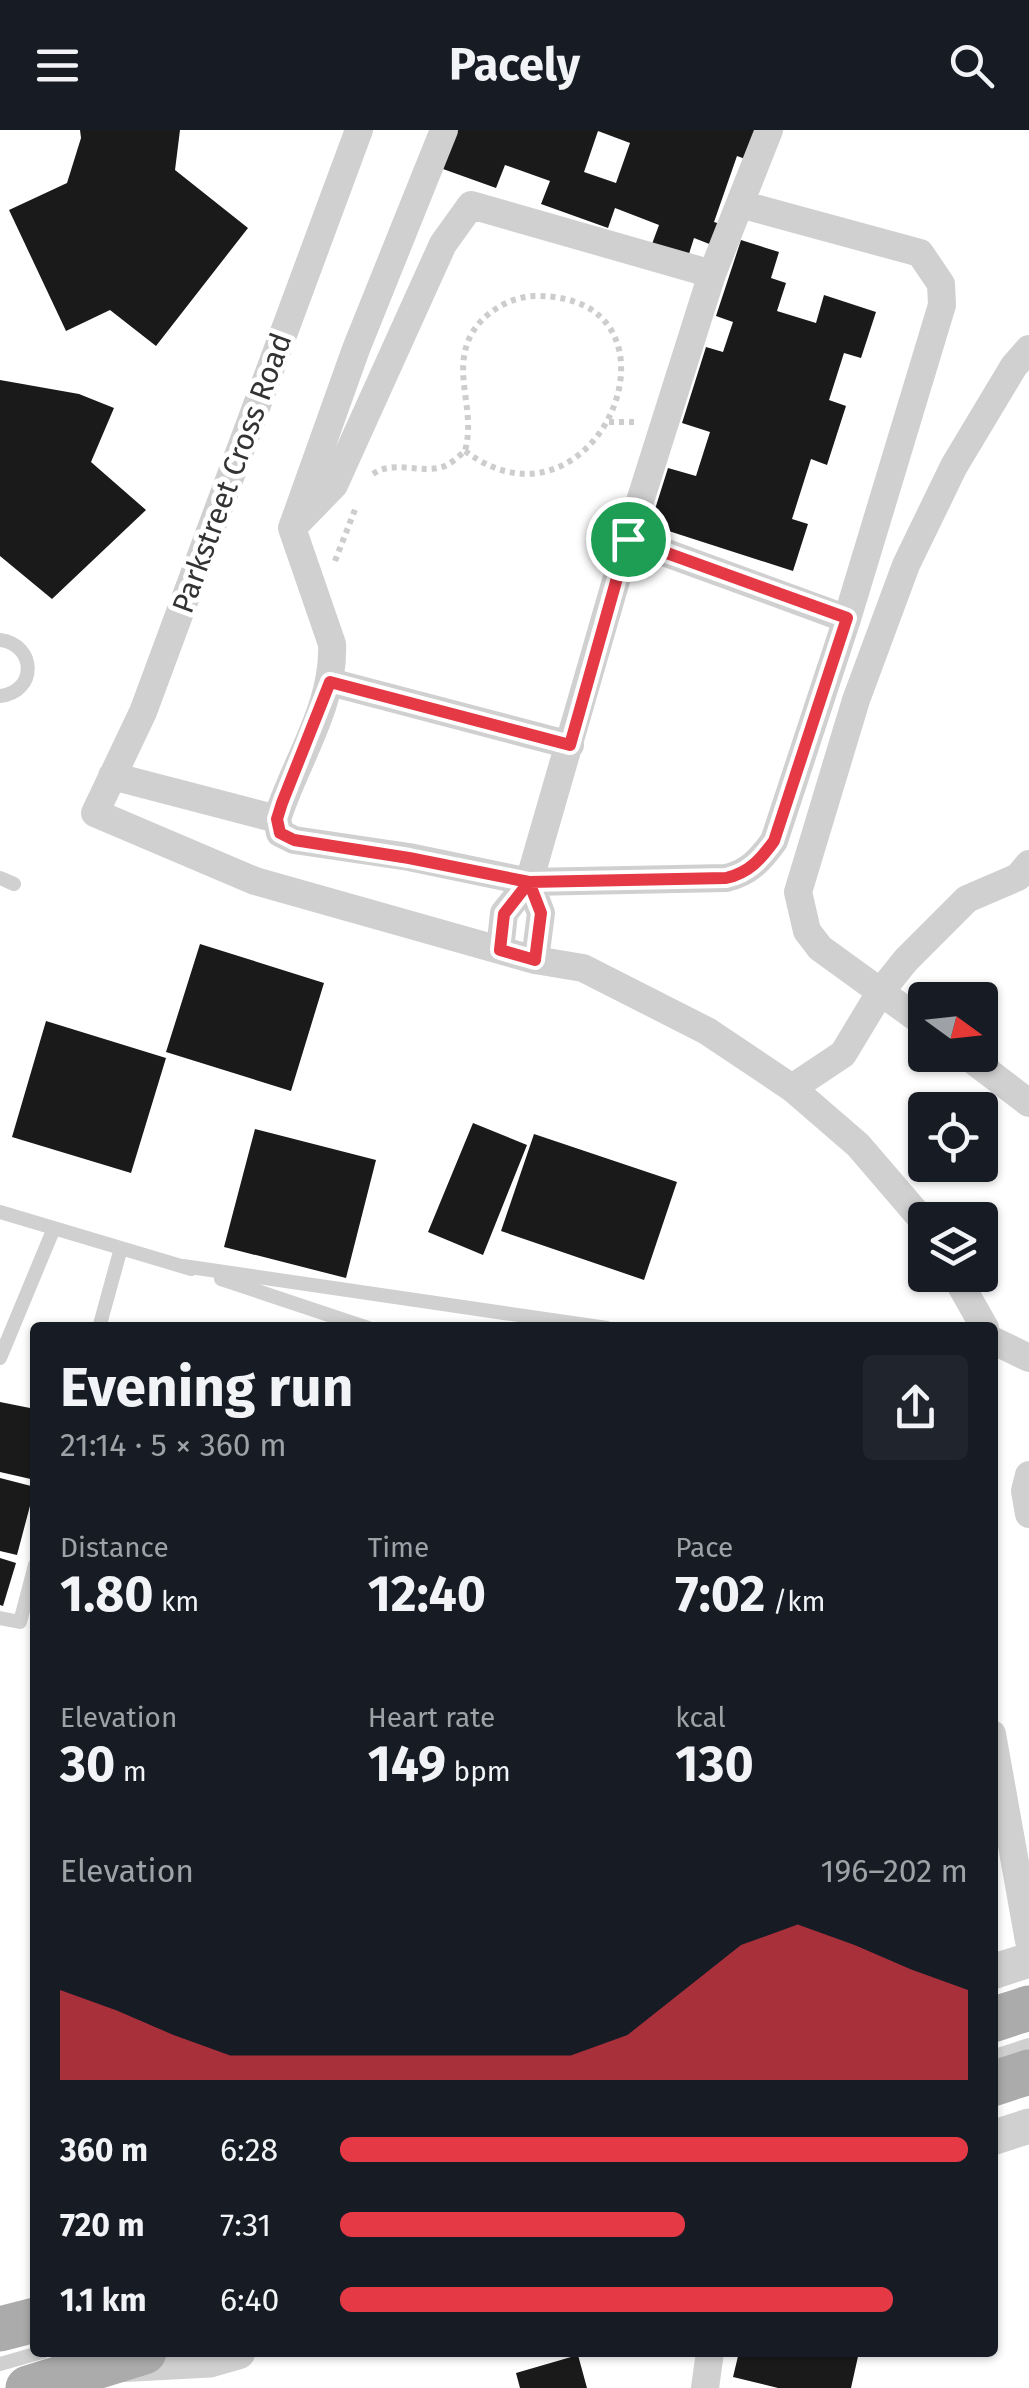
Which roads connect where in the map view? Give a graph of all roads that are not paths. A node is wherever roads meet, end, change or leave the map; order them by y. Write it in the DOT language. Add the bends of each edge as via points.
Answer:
graph roads {
  1 [pos="359,130"];
  2 [pos="444,130"];
  3 [pos="769,130"];
  4 [pos="740,204"];
  5 [pos="712,274"];
  6 [pos="1029,349"];
  7 [pos="292,528"];
  8 [pos="628,539"];
  9 [pos="847,618"];
  10 [pos="0,640"];
  11 [pos="330,682"];
  12 [pos="0,696"];
  13 [pos="570,745"];
  14 [pos="112,776"];
  15 [pos="277,819"];
  16 [pos="1029,864"];
  17 [pos="529,882"];
  18 [pos="500,950"];
  19 [pos="535,960"];
  20 [pos="881,990"];
  21 [pos="908,1011"];
  22 [pos="988,1072"];
  23 [pos="792,1088"];
  24 [pos="1029,1103"];
  25 [pos="908,1204"];
  26 [pos="0,1212"];
  27 [pos="54,1228"];
  28 [pos="120,1248"];
  29 [pos="184,1266"];
  30 [pos="964,1292"];
  31 [pos="101,1322"];
  32 [pos="350,1322"];
  33 [pos="566,1322"];
  34 [pos="981,1322"];
  35 [pos="998,1343"];
  36 [pos="0,1358"];
  37 [pos="1029,1358"];
  38 [pos="1029,1475"];
  39 [pos="1029,1514"];
  40 [pos="0,1618"];
  41 [pos="27,1621"];
  42 [pos="998,1784"];
  43 [pos="1029,1941"];
  44 [pos="1029,1960"];
  45 [pos="998,1970"];
  46 [pos="1029,2008"];
  47 [pos="998,2018"];
  48 [pos="1029,2045"];
  49 [pos="998,2054"];
  50 [pos="1029,2072"];
  51 [pos="998,2082"];
  52 [pos="1029,2126"];
  53 [pos="998,2136"];
  54 [pos="30,2321"];
  55 [pos="0,2329"];
  56 [pos="30,2355"];
  57 [pos="129,2357"];
  58 [pos="220,2357"];
  59 [pos="709,2357"];
  60 [pos="0,2364"];
  61 [pos="101,2366"];
  62 [pos="28,2388"];
  63 [pos="705,2388"];
  1 -- 14 [label="street, Parkstreet Cross Road" via="144,712"];
  2 -- 7 [label="street"];
  3 -- 4 [label="street"];
  4 -- 5 [label="street"];
  4 -- 9 [label="street" via="920,253 940,284 942,305"];
  5 -- 7 [label="street" via="471,205 443,244 334,486"];
  5 -- 8 [label="street"];
  6 -- 20 [label="street" via="954,466 906,564 798,892 807,932 820,948"];
  7 -- 11 [label="street" via="332,644"];
  8 -- 9 [label="street"];
  8 -- 13 [label="street"];
  9 -- 17 [label="street" via="774,841 762,858 726,878"];
  10 -- 12 [label="lane" via="19,646 29,672 13,694"];
  11 -- 13 [label="street"];
  11 -- 15 [label="street"];
  13 -- 17 [label="street"];
  14 -- 15 [label="street"];
  14 -- 18 [label="street, Parkstreet Cross Road" via="95,812 255,881"];
  15 -- 17 [label="street" via="280,833 294,840"];
  16 -- 20 [label="street" via="1018,878 967,899"];
  17 -- 18 [label="street" via="504,914"];
  17 -- 19 [label="street" via="541,913"];
  18 -- 19 [label="street"];
  19 -- 23 [label="street" via="583,968 707,1031"];
  20 -- 21 [label="street"];
  20 -- 23 [label="street" via="843,1054"];
  22 -- 24 [label="street"];
  23 -- 25 [label="street" via="858,1146"];
  26 -- 27 [label="lane"];
  27 -- 28 [label="lane"];
  27 -- 36 [label="lane"];
  28 -- 29 [label="lane"];
  28 -- 31 [label="lane"];
  29 -- 32 [label="lane"];
  29 -- 33 [label="lane"];
  30 -- 34 [label="street"];
  35 -- 37 [label="street"];
  38 -- 39 [label="street"];
  40 -- 41 [label="lane"];
  42 -- 43 [label="street"];
  44 -- 45 [label="street"];
  46 -- 47 [label="main road"];
  48 -- 49 [label="lane"];
  50 -- 51 [label="main road"];
  52 -- 53 [label="street"];
  54 -- 55 [label="main road"];
  56 -- 60 [label="lane"];
  57 -- 61 [label="main road"];
  58 -- 61 [label="street"];
  59 -- 63 [label="street"];
  61 -- 62 [label="main road"];
}
